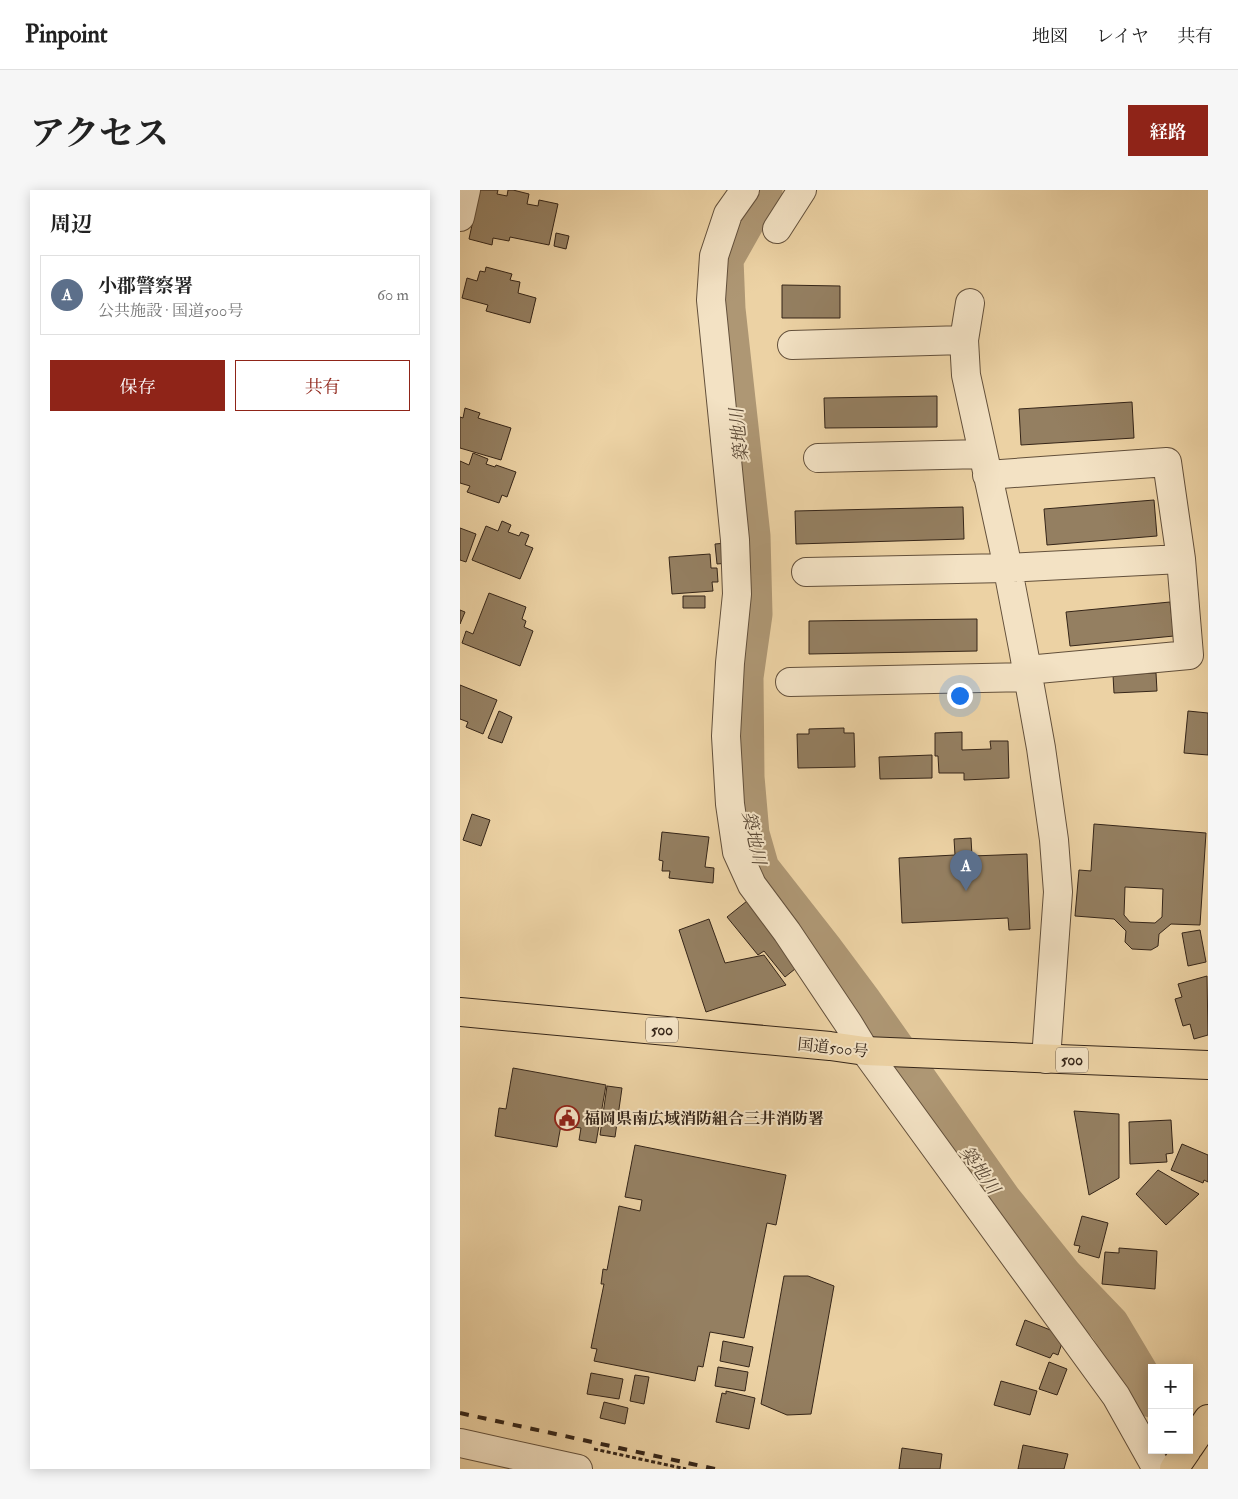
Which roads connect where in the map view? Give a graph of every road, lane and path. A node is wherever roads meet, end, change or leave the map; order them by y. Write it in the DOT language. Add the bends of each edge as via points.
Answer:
graph roads {
  1 [pos="466,190"];
  2 [pos="745,190"];
  3 [pos="802,190"];
  4 [pos="460,217"];
  5 [pos="777,229"];
  6 [pos="970,303"];
  7 [pos="964,340"];
  8 [pos="792,344"];
  9 [pos="818,458"];
  10 [pos="985,464"];
  11 [pos="1181,559"];
  12 [pos="1007,568"];
  13 [pos="806,572"];
  14 [pos="1028,674"];
  15 [pos="790,682"];
  16 [pos="460,1012"];
  17 [pos="865,1051"];
  18 [pos="1046,1058"];
  19 [pos="1208,1065"];
  20 [pos="1208,1421"];
  21 [pos="1193,1442"];
  22 [pos="460,1443"];
  23 [pos="1184,1454"];
  24 [pos="578,1469"];
  25 [pos="1156,1469"];
  26 [pos="1174,1469"];
  1 -- 4 [label="street"];
  2 -- 17 [label="street" via="728,214 714,256 711,300 737,594 726,736 730,804 737,852 752,885"];
  3 -- 5 [label="street"];
  6 -- 7 [label="street"];
  7 -- 8 [label="street"];
  7 -- 10 [label="street" via="966,376"];
  9 -- 10 [label="street"];
  10 -- 11 [label="street" via="1167,462"];
  10 -- 12 [label="street"];
  11 -- 12 [label="street"];
  11 -- 14 [label="street" via="1189,655"];
  12 -- 13 [label="street"];
  12 -- 14 [label="street"];
  14 -- 15 [label="street"];
  14 -- 18 [label="street" via="1042,748 1058,892"];
  16 -- 17 [label="main road, 国道500号 / 500"];
  17 -- 18 [label="main road, 国道500号 / 500"];
  17 -- 25 [label="street" via="1116,1396"];
  18 -- 19 [label="main road, 国道500号 / 500"];
  20 -- 21 [label="main road"];
  22 -- 24 [label="street"];
  23 -- 26 [label="main road"];
}
